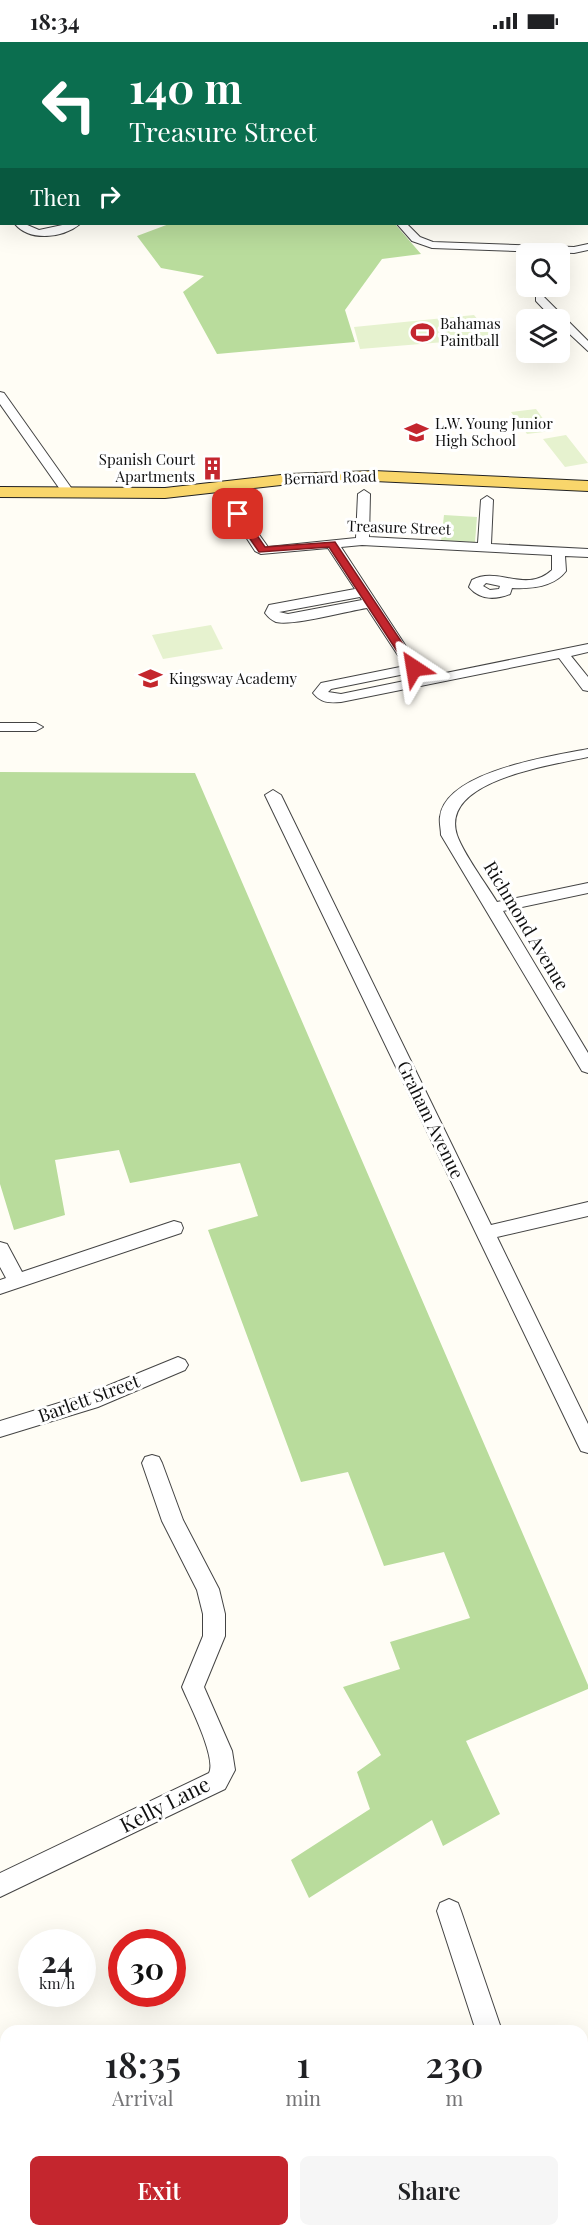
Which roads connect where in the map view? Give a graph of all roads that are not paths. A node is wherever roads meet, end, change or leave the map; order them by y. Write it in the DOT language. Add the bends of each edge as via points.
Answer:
graph roads {
  1 [pos="21,225"];
  2 [pos="72,225"];
  3 [pos="403,225"];
  4 [pos="588,248"];
  5 [pos="540,299"];
  6 [pos="588,348"];
  7 [pos="0,396"];
  8 [pos="588,486"];
  9 [pos="0,492"];
  10 [pos="68,492"];
  11 [pos="364,494"];
  12 [pos="487,500"];
  13 [pos="233,507"];
  14 [pos="362,541"];
  15 [pos="332,544"];
  16 [pos="484,548"];
  17 [pos="558,552"];
  18 [pos="588,553"];
  19 [pos="507,584"];
  20 [pos="367,597"];
  21 [pos="587,649"];
  22 [pos="562,654"];
  23 [pos="414,668"];
  24 [pos="423,682"];
  25 [pos="588,687"];
  26 [pos="0,727"];
  27 [pos="36,728"];
  28 [pos="588,753"];
  29 [pos="273,795"];
  30 [pos="588,888"];
  31 [pos="492,908"];
  32 [pos="581,1043"];
  33 [pos="588,1067"];
  34 [pos="588,1209"];
  35 [pos="174,1228"];
  36 [pos="485,1233"];
  37 [pos="0,1249"];
  38 [pos="9,1284"];
  39 [pos="178,1365"];
  40 [pos="0,1429"];
  41 [pos="588,1445"];
  42 [pos="152,1463"];
  43 [pos="0,1885"];
  44 [pos="449,1911"];
  45 [pos="487,2025"];
  1 -- 2 [label="street" via="40,234"];
  3 -- 4 [label="street" via="416,239 432,245"];
  5 -- 6 [label="street"];
  7 -- 10 [label="street"];
  8 -- 10 [label="main road, Bernard Road" via="374,476 290,478 165,492"];
  9 -- 10 [label="main road, Bernard Road"];
  11 -- 14 [label="street"];
  12 -- 16 [label="street"];
  13 -- 15 [label="street, Treasure Street" via="263,550"];
  14 -- 15 [label="street, Treasure Street"];
  14 -- 16 [label="street, Treasure Street"];
  15 -- 20 [label="street"];
  16 -- 17 [label="street, Treasure Street"];
  17 -- 18 [label="street, Treasure Street"];
  17 -- 19 [label="street" via="556,576 540,582"];
  20 -- 20 [label="street" via="288,618 272,614 274,608 287,605"];
  20 -- 23 [label="street"];
  21 -- 22 [label="street"];
  22 -- 24 [label="street"];
  22 -- 25 [label="street"];
  23 -- 24 [label="street"];
  23 -- 24 [label="street" via="326,686 320,693 324,698 334,699"];
  26 -- 27 [label="street"];
  28 -- 31 [label="street, Richmond Avenue" via="515,770 466,790 448,809 449,835"];
  29 -- 36 [label="street, Graham Avenue"];
  30 -- 31 [label="street"];
  31 -- 32 [label="street, Richmond Avenue"];
  32 -- 33 [label="street, Richmond Avenue"];
  34 -- 36 [label="street"];
  35 -- 38 [label="street"];
  36 -- 41 [label="street, Graham Avenue"];
  37 -- 38 [label="street"];
  39 -- 40 [label="street, Barlett Street" via="91,1401"];
  42 -- 43 [label="street, Kelly Lane" via="173,1521 208,1589 214,1614 214,1636 193,1687 220,1751 223,1770 217,1781"];
  44 -- 45 [label="street"];
}
